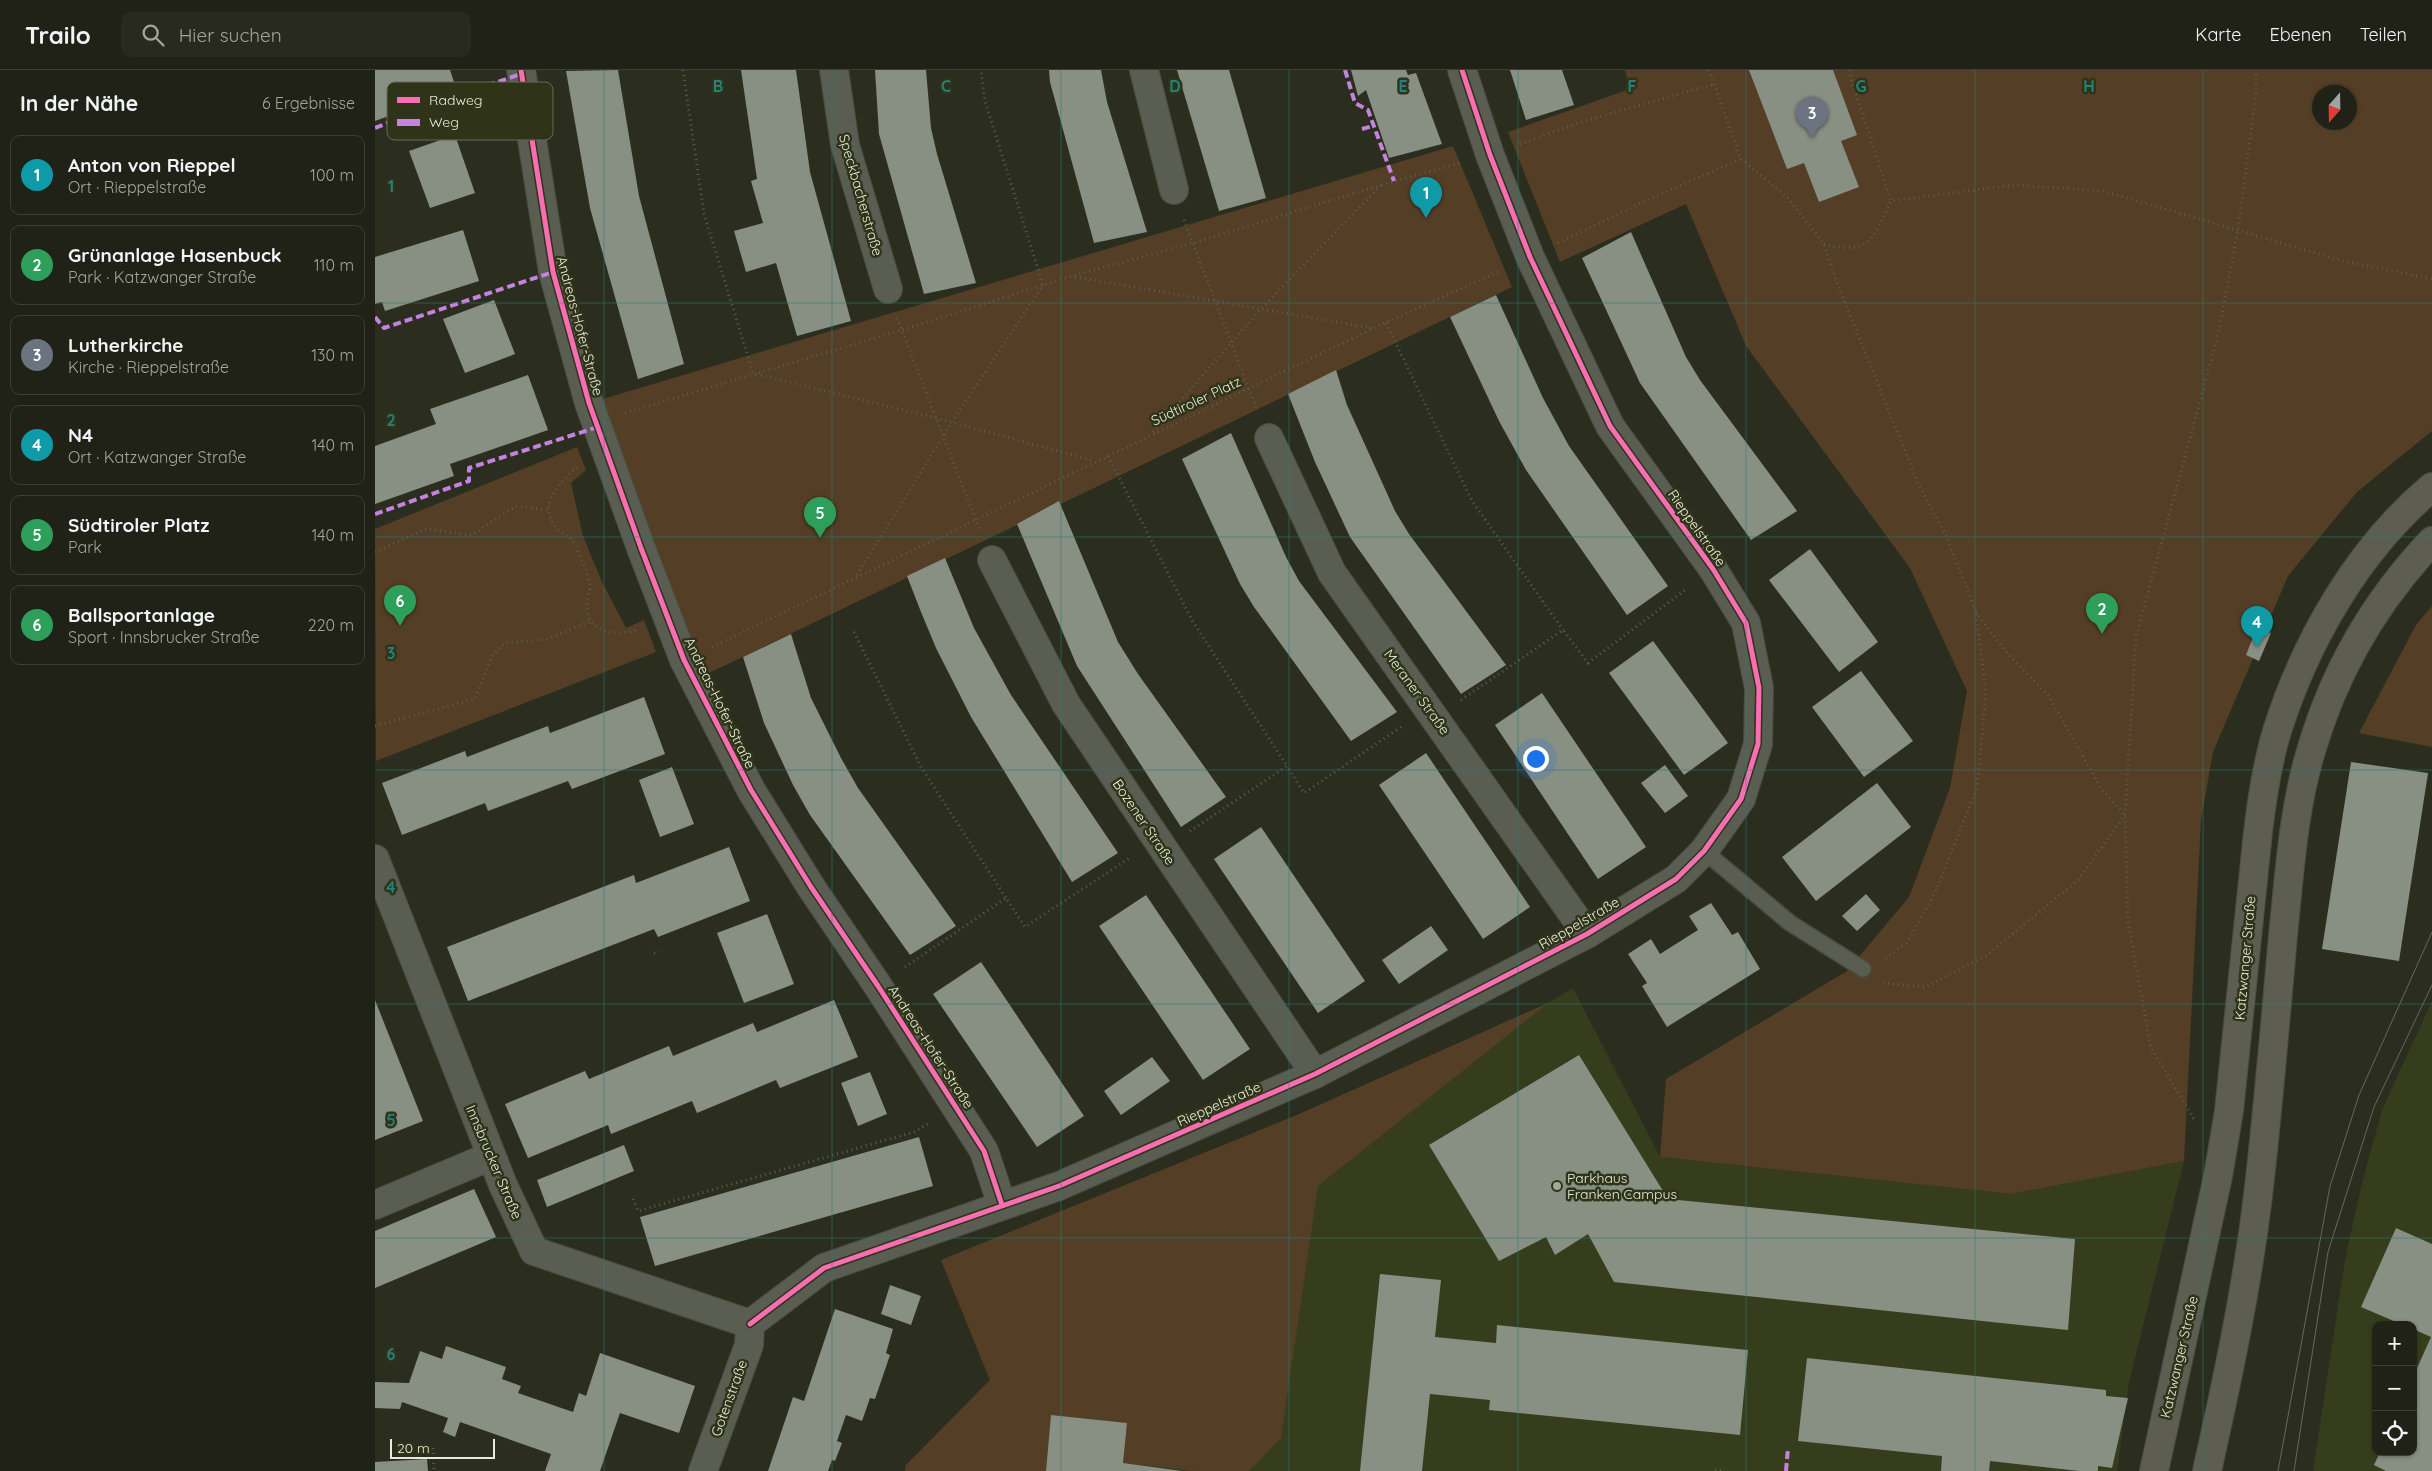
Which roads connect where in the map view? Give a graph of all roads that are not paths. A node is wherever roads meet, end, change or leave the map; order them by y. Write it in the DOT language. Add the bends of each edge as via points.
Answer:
graph roads {
  1 [pos="834,70"];
  2 [pos="1144,70"];
  3 [pos="1462,70"];
  4 [pos="532,140"];
  5 [pos="1174,190"];
  6 [pos="888,289"];
  7 [pos="1269,438"];
  8 [pos="2432,487"];
  9 [pos="2432,541"];
  10 [pos="992,560"];
  11 [pos="1704,851"];
  12 [pos="375,859"];
  13 [pos="1587,934"];
  14 [pos="1863,969"];
  15 [pos="1315,1074"];
  16 [pos="491,1156"];
  17 [pos="375,1205"];
  18 [pos="1002,1205"];
  19 [pos="750,1324"];
  20 [pos="703,1471"];
  21 [pos="2154,1471"];
  22 [pos="2207,1471"];
  1 -- 6 [label="street, Speckbacherstraße" via="845,146"];
  2 -- 5 [label="street"];
  3 -- 11 [label="street, Rieppelstraße" via="1490,155 1530,257 1610,426 1713,569 1746,623 1759,688 1758,744 1741,799"];
  4 -- 18 [label="street, Andreas-Hofer-Straße" via="553,272 589,403 684,660 751,790 984,1151"];
  7 -- 13 [label="street, Meraner Straße" via="1332,573"];
  8 -- 21 [label="main road, Katzwanger Straße" via="2393,526 2344,589 2311,646 2277,732 2258,832 2229,1111"];
  9 -- 22 [label="main road" via="2387,594 2353,649 2327,704 2304,774 2287,903 2259,1189 2243,1301"];
  10 -- 15 [label="street, Bozener Straße" via="1066,704"];
  11 -- 13 [label="street, Rieppelstraße" via="1675,879"];
  11 -- 14 [label="lane" via="1790,923"];
  12 -- 16 [label="street, Innsbrucker Straße"];
  13 -- 15 [label="street, Rieppelstraße"];
  15 -- 18 [label="street, Rieppelstraße" via="1059,1186"];
  16 -- 17 [label="street"];
  16 -- 19 [label="street, Innsbrucker Straße" via="534,1251"];
  18 -- 19 [label="street, Rieppelstraße" via="824,1268"];
  19 -- 20 [label="street, Gotenstraße" via="749,1345"];
}
